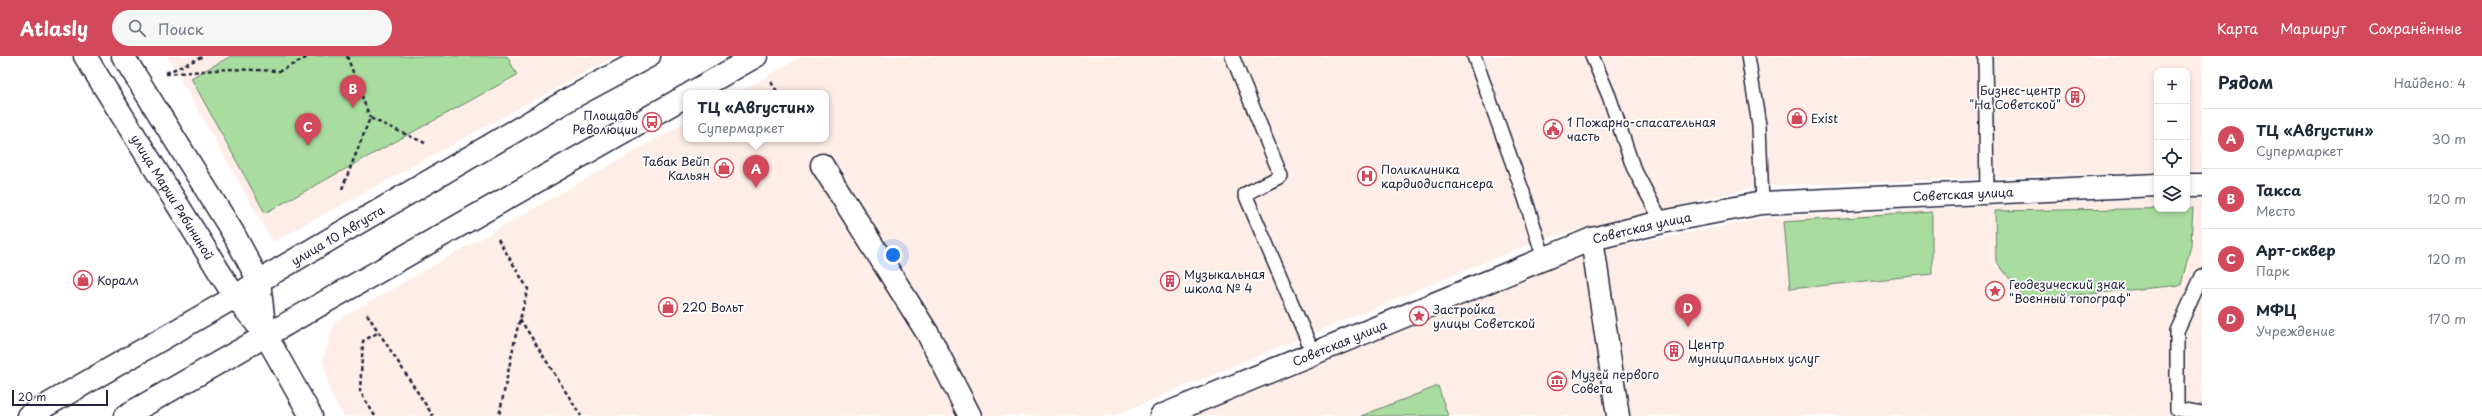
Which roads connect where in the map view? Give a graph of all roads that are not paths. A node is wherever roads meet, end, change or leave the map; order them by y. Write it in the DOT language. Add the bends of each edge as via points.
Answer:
graph roads {
  1 [pos="85,56"];
  2 [pos="123,56"];
  3 [pos="649,56"];
  4 [pos="756,56"];
  5 [pos="1232,56"];
  6 [pos="1474,56"];
  7 [pos="1592,56"];
  8 [pos="1748,56"];
  9 [pos="1985,56"];
  10 [pos="696,90"];
  11 [pos="683,98"];
  12 [pos="822,165"];
  13 [pos="2154,185"];
  14 [pos="2190,185"];
  15 [pos="2202,185"];
  16 [pos="1987,192"];
  17 [pos="1762,203"];
  18 [pos="1662,222"];
  19 [pos="1592,239"];
  20 [pos="1544,259"];
  21 [pos="2202,276"];
  22 [pos="259,281"];
  23 [pos="236,297"];
  24 [pos="265,334"];
  25 [pos="1313,353"];
  26 [pos="2202,413"];
  27 [pos="28,416"];
  28 [pos="124,416"];
  29 [pos="311,416"];
  30 [pos="970,416"];
  31 [pos="1161,416"];
  32 [pos="1618,416"];
  1 -- 23 [label="main road, улица Марии Рябининой"];
  2 -- 22 [label="main road, улица Марии Рябининой" via="232,231"];
  3 -- 22 [label="main road, улица 10 Августа" via="571,98"];
  4 -- 10 [label="main road"];
  5 -- 25 [label="lane" via="1281,176 1245,194"];
  6 -- 20 [label="lane"];
  7 -- 18 [label="lane" via="1633,167"];
  8 -- 17 [label="lane" via="1759,125"];
  9 -- 16 [label="lane"];
  11 -- 24 [label="main road"];
  12 -- 30 [label="main road" via="928,334"];
  13 -- 16 [label="main road, Советская улица"];
  14 -- 15 [label="main road"];
  16 -- 17 [label="main road, Советская улица"];
  17 -- 18 [label="main road, Советская улица"];
  18 -- 19 [label="main road, Советская улица"];
  19 -- 20 [label="main road, Советская улица"];
  19 -- 32 [label="main road"];
  20 -- 25 [label="main road, Советская улица"];
  21 -- 26 [label="lane" via="2177,331 2177,409"];
  22 -- 23 [label="main road, улица 10 Августа"];
  22 -- 24 [label="main road, улица Марии Рябининой"];
  23 -- 24 [label="main road, улица Марии Рябининой"];
  23 -- 27 [label="main road, улица 10 Августа"];
  24 -- 28 [label="main road"];
  24 -- 29 [label="main road, улица Марии Рябининой"];
  25 -- 31 [label="main road, Советская улица"];
}
